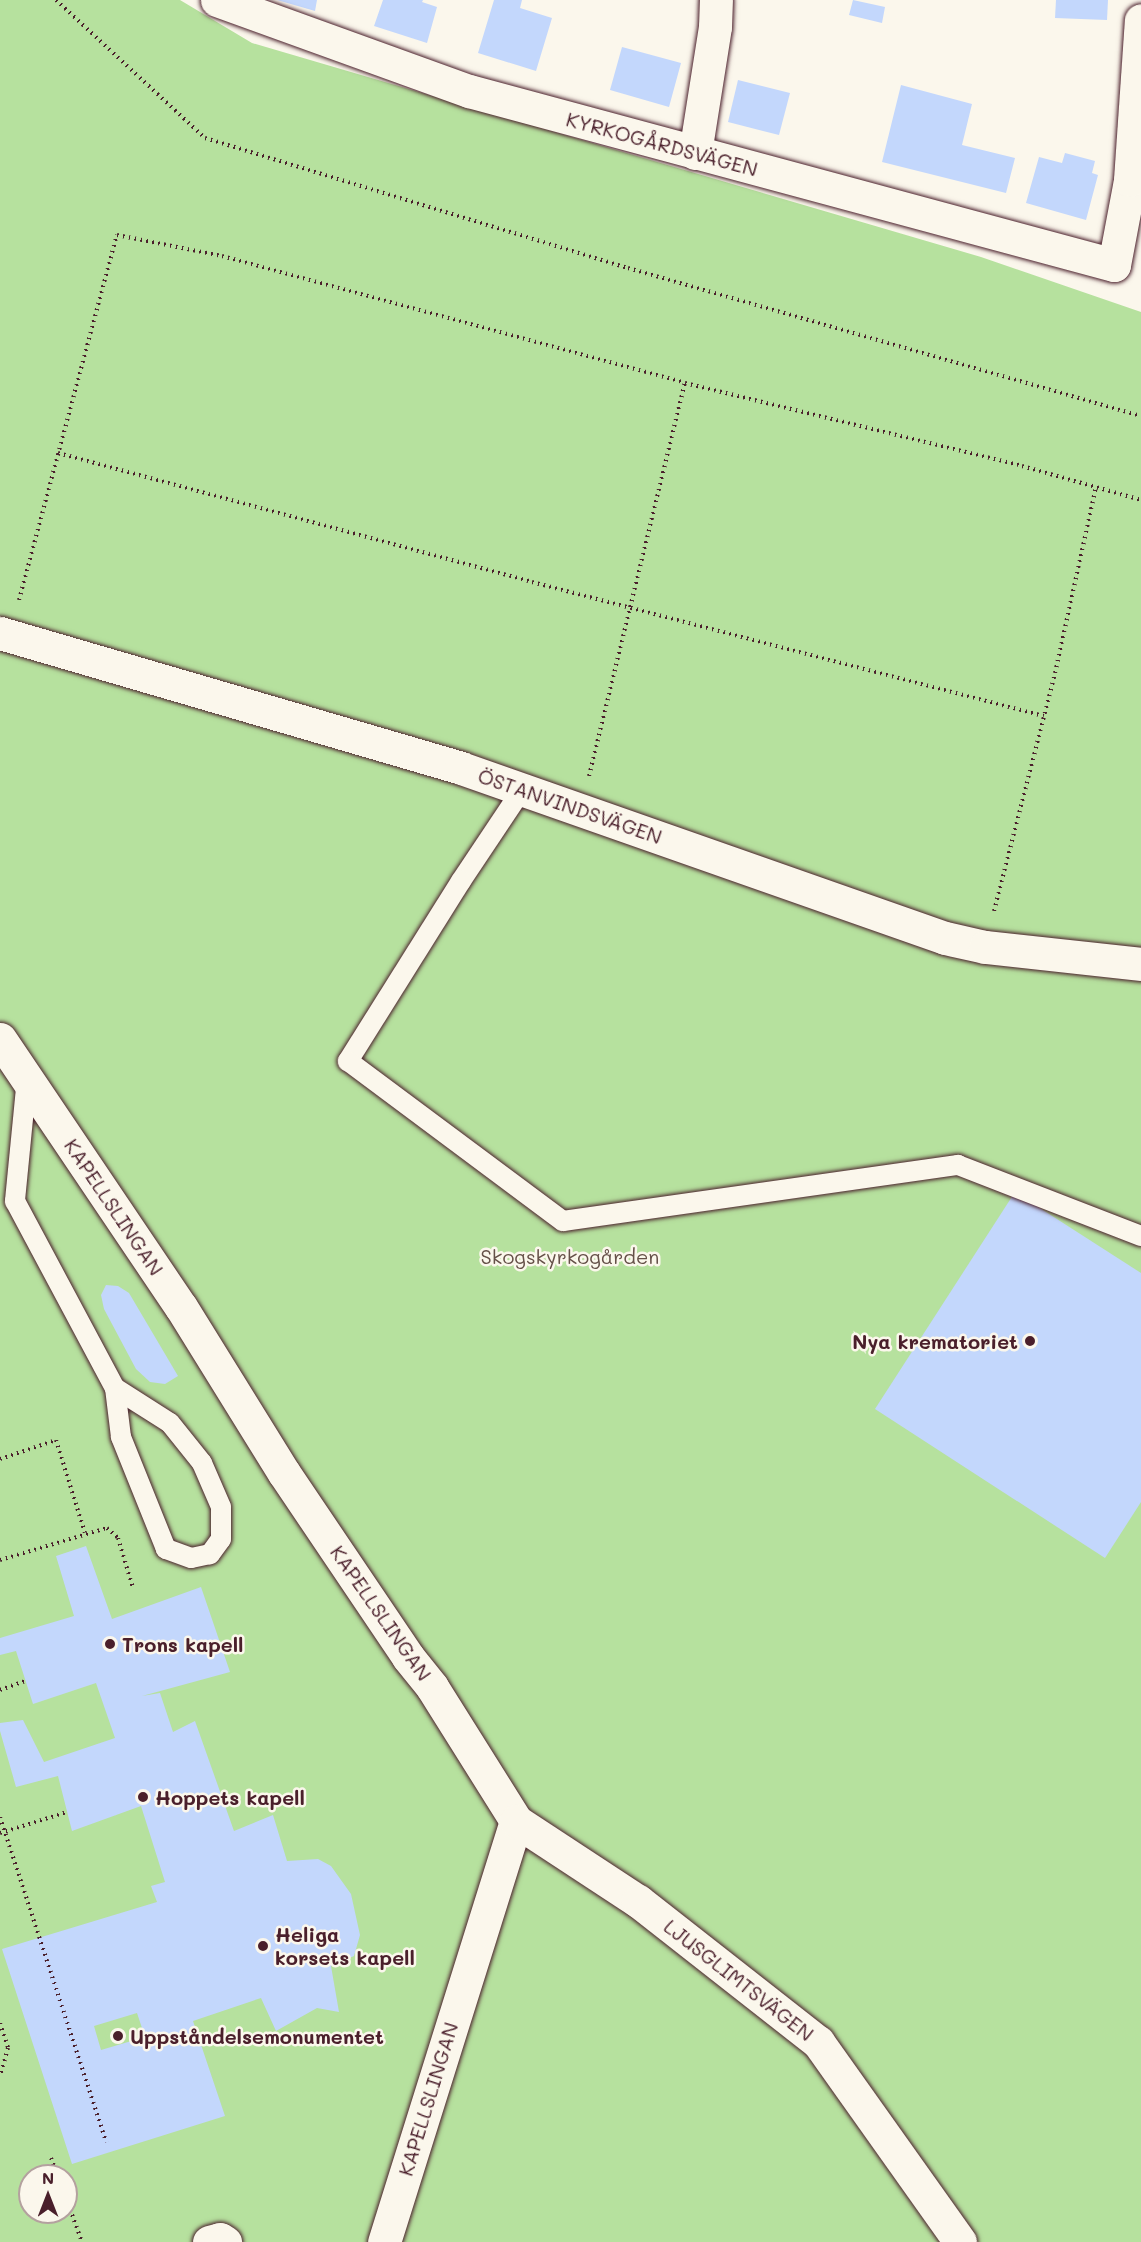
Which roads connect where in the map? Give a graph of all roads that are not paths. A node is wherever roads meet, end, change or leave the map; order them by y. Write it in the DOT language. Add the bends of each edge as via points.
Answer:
graph roads {
  1 [pos="217,0"];
  2 [pos="716,0"];
  3 [pos="1141,20"];
  4 [pos="694,153"];
  5 [pos="5,635"];
  6 [pos="523,788"];
  7 [pos="1141,964"];
  8 [pos="0,1039"];
  9 [pos="27,1078"];
  10 [pos="1141,1236"];
  11 [pos="115,1388"];
  12 [pos="516,1821"];
  13 [pos="209,2242"];
  14 [pos="225,2242"];
  15 [pos="384,2242"];
  16 [pos="960,2242"];
  1 -- 4 [label="street, KYRKOGÅRDSVÄGEN" via="469,91"];
  2 -- 4 [label="street"];
  3 -- 4 [label="street, KYRKOGÅRDSVÄGEN" via="1130,180 1114,265"];
  5 -- 6 [label="street, ÖSTANVINDSVÄGEN"];
  6 -- 7 [label="street, ÖSTANVINDSVÄGEN" via="945,938 985,947"];
  6 -- 10 [label="lane" via="348,1061 563,1221 958,1165"];
  8 -- 9 [label="street, KAPELLSLINGAN"];
  9 -- 11 [label="lane" via="15,1201"];
  9 -- 12 [label="street, KAPELLSLINGAN" via="181,1307 284,1473 432,1687"];
  11 -- 11 [label="lane" via="170,1423 202,1462 221,1507 221,1539 210,1554 191,1558 166,1549 121,1437"];
  12 -- 15 [label="street, KAPELLSLINGAN"];
  12 -- 16 [label="street, LJUSGLIMTSVÄGEN" via="638,1900 818,2042"];
  13 -- 14 [label="street"];
}
